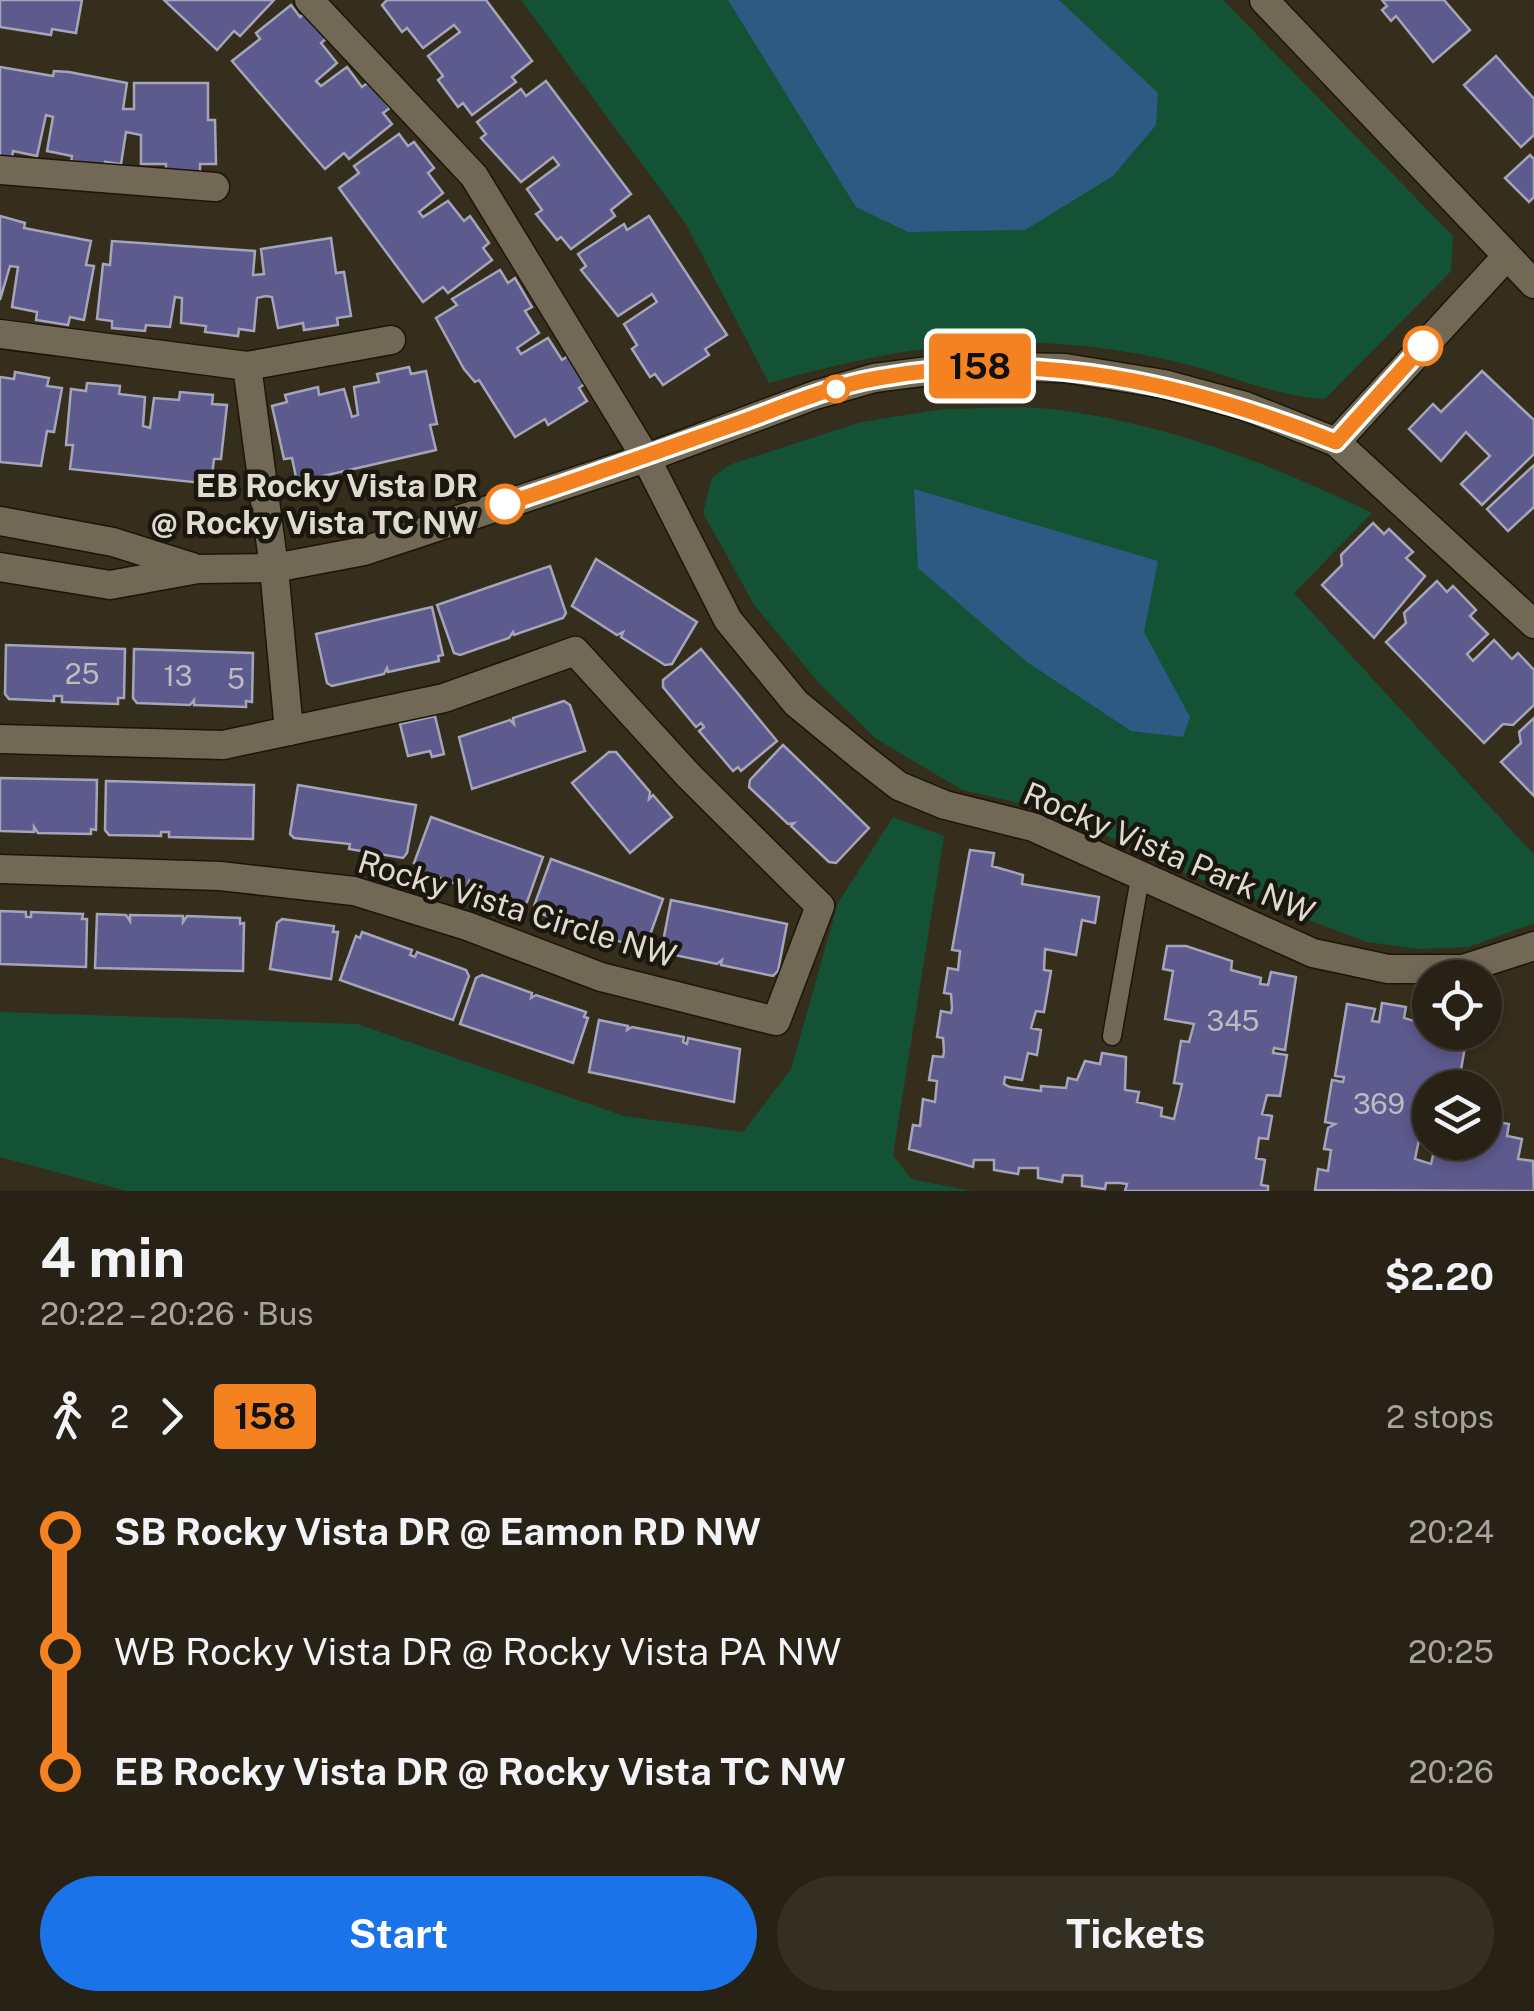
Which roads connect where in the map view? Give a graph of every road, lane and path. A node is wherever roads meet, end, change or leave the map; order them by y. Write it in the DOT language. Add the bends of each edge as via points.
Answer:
graph roads {
  1 [pos="309,0"];
  2 [pos="1264,0"];
  3 [pos="0,170"];
  4 [pos="216,187"];
  5 [pos="1507,256"];
  6 [pos="1534,284"];
  7 [pos="0,334"];
  8 [pos="391,340"];
  9 [pos="248,366"];
  10 [pos="1336,442"];
  11 [pos="646,458"];
  12 [pos="0,522"];
  13 [pos="0,567"];
  14 [pos="198,568"];
  15 [pos="274,568"];
  16 [pos="1534,624"];
  17 [pos="289,732"];
  18 [pos="0,739"];
  19 [pos="0,869"];
  20 [pos="1140,878"];
  21 [pos="1534,946"];
  22 [pos="1112,1036"];
  1 -- 11 [label="street, Rocky Vista Park NW" via="474,176"];
  2 -- 5 [label="street"];
  3 -- 4 [label="street"];
  5 -- 6 [label="street"];
  5 -- 10 [label="street"];
  7 -- 9 [label="street"];
  8 -- 9 [label="street"];
  9 -- 15 [label="street"];
  10 -- 11 [label="street" via="1245,406 1164,384 1065,368 968,366 860,382"];
  10 -- 16 [label="street"];
  11 -- 15 [label="street" via="364,551"];
  11 -- 20 [label="street, Rocky Vista Park NW" via="728,620 796,703 899,786 1033,826"];
  12 -- 14 [label="street" via="113,542"];
  13 -- 14 [label="street" via="110,585"];
  14 -- 15 [label="street"];
  15 -- 17 [label="street"];
  17 -- 18 [label="street, Rocky Vista Circle NW" via="223,745"];
  17 -- 19 [label="street, Rocky Vista Circle NW" via="444,698 575,651 820,906 776,1021 601,977 354,891 220,876"];
  20 -- 21 [label="street, Rocky Vista Park NW" via="1313,952 1388,969 1463,969"];
  20 -- 22 [label="lane"];
}
